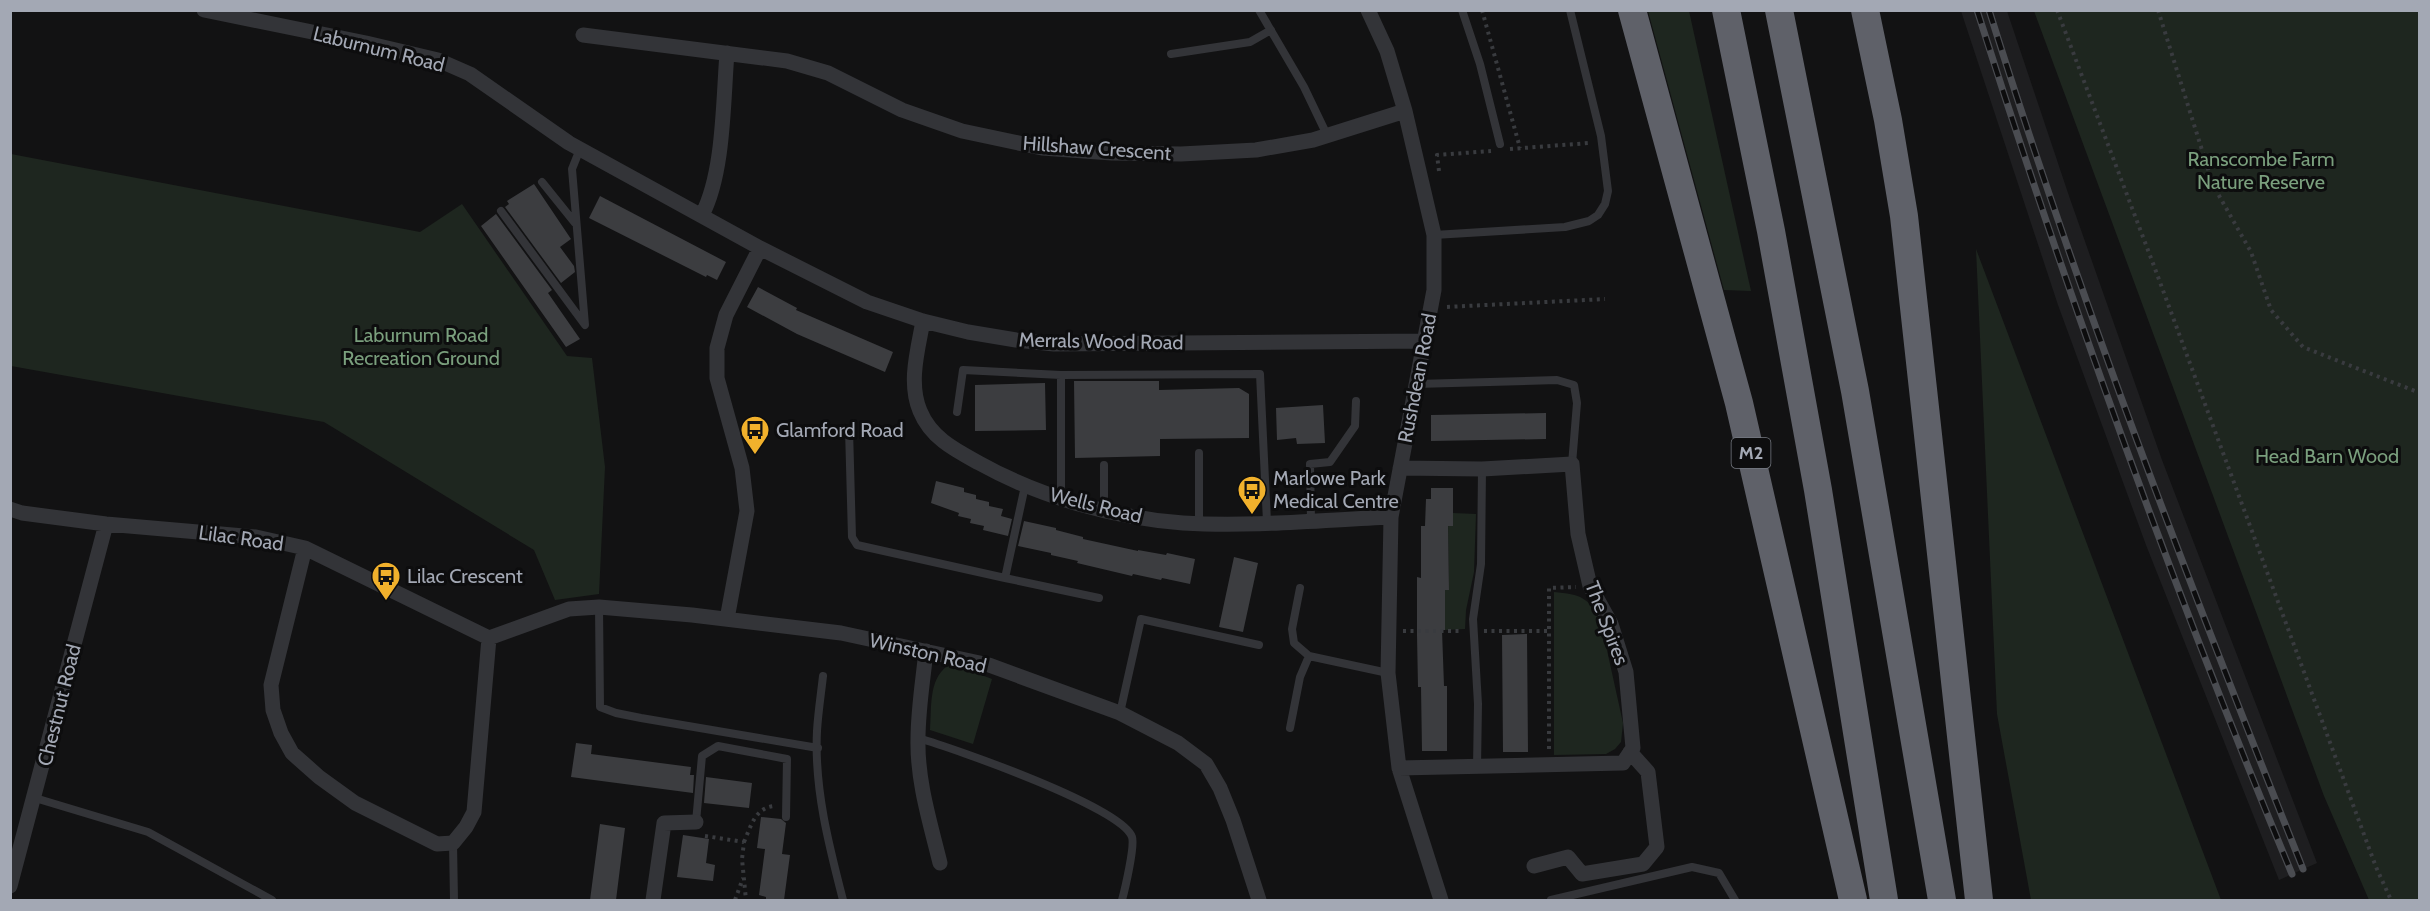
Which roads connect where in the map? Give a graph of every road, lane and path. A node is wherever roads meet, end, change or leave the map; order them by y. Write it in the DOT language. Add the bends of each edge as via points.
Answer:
graph roads {
  1 [pos="204,10"];
  2 [pos="1259,10"];
  3 [pos="1462,10"];
  4 [pos="1482,10"];
  5 [pos="1570,10"];
  6 [pos="1632,10"];
  7 [pos="1726,10"];
  8 [pos="1779,10"];
  9 [pos="1865,10"];
  10 [pos="2056,10"];
  11 [pos="2158,10"];
  12 [pos="1371,12"];
  13 [pos="1270,30"];
  14 [pos="583,35"];
  15 [pos="727,53"];
  16 [pos="1171,54"];
  17 [pos="1405,111"];
  18 [pos="1327,135"];
  19 [pos="1500,144"];
  20 [pos="574,146"];
  21 [pos="1520,148"];
  22 [pos="542,182"];
  23 [pos="501,211"];
  24 [pos="702,215"];
  25 [pos="576,224"];
  26 [pos="1434,235"];
  27 [pos="760,248"];
  28 [pos="1605,299"];
  29 [pos="1431,308"];
  30 [pos="923,321"];
  31 [pos="1426,341"];
  32 [pos="1061,375"];
  33 [pos="1416,384"];
  34 [pos="2420,393"];
  35 [pos="1356,401"];
  36 [pos="957,412"];
  37 [pos="849,429"];
  38 [pos="1199,453"];
  39 [pos="1572,464"];
  40 [pos="1104,465"];
  41 [pos="1400,468"];
  42 [pos="1482,469"];
  43 [pos="1025,486"];
  44 [pos="1061,498"];
  45 [pos="10,509"];
  46 [pos="1104,509"];
  47 [pos="1391,517"];
  48 [pos="1311,520"];
  49 [pos="1267,522"];
  50 [pos="1200,523"];
  51 [pos="106,524"];
  52 [pos="305,548"];
  53 [pos="1005,578"];
  54 [pos="1590,586"];
  55 [pos="1300,588"];
  56 [pos="1099,598"];
  57 [pos="599,607"];
  58 [pos="727,619"];
  59 [pos="489,638"];
  60 [pos="1260,645"];
  61 [pos="926,651"];
  62 [pos="1309,656"];
  63 [pos="1388,673"];
  64 [pos="822,676"];
  65 [pos="1120,713"];
  66 [pos="1290,728"];
  67 [pos="918,738"];
  68 [pos="818,748"];
  69 [pos="1630,752"];
  70 [pos="1549,765"];
  71 [pos="1478,766"];
  72 [pos="1399,768"];
  73 [pos="35,798"];
  74 [pos="786,804"];
  75 [pos="786,817"];
  76 [pos="696,822"];
  77 [pos="744,842"];
  78 [pos="453,843"];
  79 [pos="940,863"];
  80 [pos="1534,866"];
  81 [pos="743,878"];
  82 [pos="10,886"];
  83 [pos="1440,896"];
  84 [pos="272,900"];
  85 [pos="454,900"];
  86 [pos="653,900"];
  87 [pos="735,900"];
  88 [pos="746,900"];
  89 [pos="843,900"];
  90 [pos="1122,900"];
  91 [pos="1259,900"];
  92 [pos="1551,900"];
  93 [pos="1735,900"];
  94 [pos="1853,900"];
  95 [pos="1884,900"];
  96 [pos="1942,900"];
  97 [pos="1979,900"];
  98 [pos="2391,900"];
  1 -- 20 [label="street, Laburnum Road" via="438,60 470,74"];
  2 -- 13 [label="lane"];
  3 -- 19 [label="lane"];
  4 -- 21 [label="path"];
  5 -- 26 [label="lane" via="1601,136 1608,191 1605,204 1589,221 1565,227"];
  6 -- 94 [label="highway, M2" via="1739,403"];
  7 -- 95 [label="highway" via="1818,490"];
  8 -- 96 [label="highway" via="1857,403"];
  9 -- 97 [label="highway" via="1904,216"];
  10 -- 98 [label="path" via="2371,856"];
  11 -- 34 [label="path" via="2213,185 2251,252 2271,310 2302,347"];
  12 -- 17 [label="street, Rushdean Road"];
  13 -- 16 [label="lane" via="1250,42"];
  13 -- 18 [label="lane"];
  14 -- 15 [label="street, Hillshaw Crescent"];
  15 -- 18 [label="street, Hillshaw Crescent" via="787,61 828,73 902,110 962,131 1042,148 1181,154 1256,150"];
  15 -- 24 [label="street" via="717,165 711,197"];
  17 -- 18 [label="street, Hillshaw Crescent"];
  17 -- 26 [label="street, Rushdean Road"];
  20 -- 24 [label="street, Merrals Wood Road"];
  20 -- 25 [label="lane"];
  22 -- 25 [label="lane"];
  23 -- 25 [label="lane" via="585,325"];
  24 -- 27 [label="street, Merrals Wood Road"];
  26 -- 29 [label="street, Rushdean Road"];
  27 -- 30 [label="street, Merrals Wood Road" via="867,302"];
  27 -- 58 [label="street" via="726,315 717,348 717,378 742,468 747,511"];
  28 -- 29 [label="path"];
  29 -- 31 [label="street, Rushdean Road"];
  30 -- 31 [label="street, Merrals Wood Road" via="1054,344"];
  30 -- 43 [label="street, Wells Road" via="915,388 919,410 931,430 946,444"];
  31 -- 33 [label="street, Rushdean Road"];
  32 -- 36 [label="lane" via="963,370"];
  32 -- 44 [label="lane"];
  32 -- 49 [label="lane" via="1260,374"];
  33 -- 39 [label="lane" via="1557,380 1574,385 1577,403"];
  33 -- 41 [label="street, Rushdean Road"];
  35 -- 48 [label="lane" via="1355,426 1330,462 1310,464"];
  37 -- 53 [label="lane" via="852,537 857,545"];
  38 -- 50 [label="lane"];
  39 -- 42 [label="street"];
  39 -- 54 [label="street, The Spires" via="1578,534"];
  40 -- 46 [label="lane"];
  41 -- 42 [label="street"];
  41 -- 47 [label="street, Rushdean Road"];
  42 -- 71 [label="lane" via="1481,564 1473,619"];
  43 -- 44 [label="street, Wells Road"];
  43 -- 53 [label="lane"];
  44 -- 46 [label="street, Wells Road"];
  45 -- 51 [label="street, Lilac Road"];
  46 -- 50 [label="street, Wells Road" via="1135,517"];
  47 -- 48 [label="street, Wells Road"];
  47 -- 63 [label="street, Rushdean Road"];
  48 -- 49 [label="street, Wells Road"];
  49 -- 50 [label="street, Wells Road"];
  51 -- 52 [label="street, Lilac Road" via="256,537"];
  51 -- 73 [label="street, Chestnut Road"];
  52 -- 59 [label="street, Lilac Road"];
  52 -- 78 [label="street" via="271,685 273,710 281,733 292,753 355,803 437,844"];
  53 -- 56 [label="lane"];
  54 -- 69 [label="street, The Spires" via="1611,624 1626,672 1634,748"];
  54 -- 70 [label="path" via="1549,588"];
  55 -- 62 [label="lane" via="1292,629 1294,643"];
  57 -- 58 [label="street, Winston Road"];
  57 -- 59 [label="street, Winston Road" via="569,609"];
  57 -- 68 [label="lane" via="600,707"];
  58 -- 61 [label="street, Winston Road" via="841,633"];
  59 -- 78 [label="street" via="474,812"];
  60 -- 65 [label="lane" via="1141,619"];
  61 -- 65 [label="street, Winston Road" via="988,665"];
  61 -- 67 [label="street"];
  62 -- 63 [label="lane"];
  62 -- 66 [label="lane" via="1300,677"];
  63 -- 72 [label="street, Rushdean Road"];
  64 -- 68 [label="lane"];
  65 -- 91 [label="street, Winston Road" via="1178,742 1206,764 1220,788"];
  67 -- 79 [label="street" via="922,790"];
  67 -- 90 [label="lane" via="959,750 1093,805 1128,828 1133,840"];
  68 -- 89 [label="lane" via="827,841"];
  69 -- 70 [label="street" via="1623,763"];
  69 -- 80 [label="street" via="1648,772 1658,847 1643,864 1582,874 1568,857"];
  70 -- 71 [label="street"];
  71 -- 72 [label="street"];
  72 -- 83 [label="street, Rushdean Road"];
  73 -- 82 [label="street, Chestnut Road"];
  73 -- 84 [label="lane" via="148,832"];
  74 -- 75 [label="lane"];
  74 -- 76 [label="lane" via="787,759 718,746 702,756"];
  74 -- 77 [label="path" via="764,807 755,816"];
  76 -- 77 [label="path" via="696,835"];
  76 -- 86 [label="street" via="664,823"];
  77 -- 81 [label="path"];
  78 -- 85 [label="lane"];
  81 -- 87 [label="path"];
  81 -- 88 [label="path"];
  92 -- 93 [label="lane" via="1692,867 1719,873"];
}
